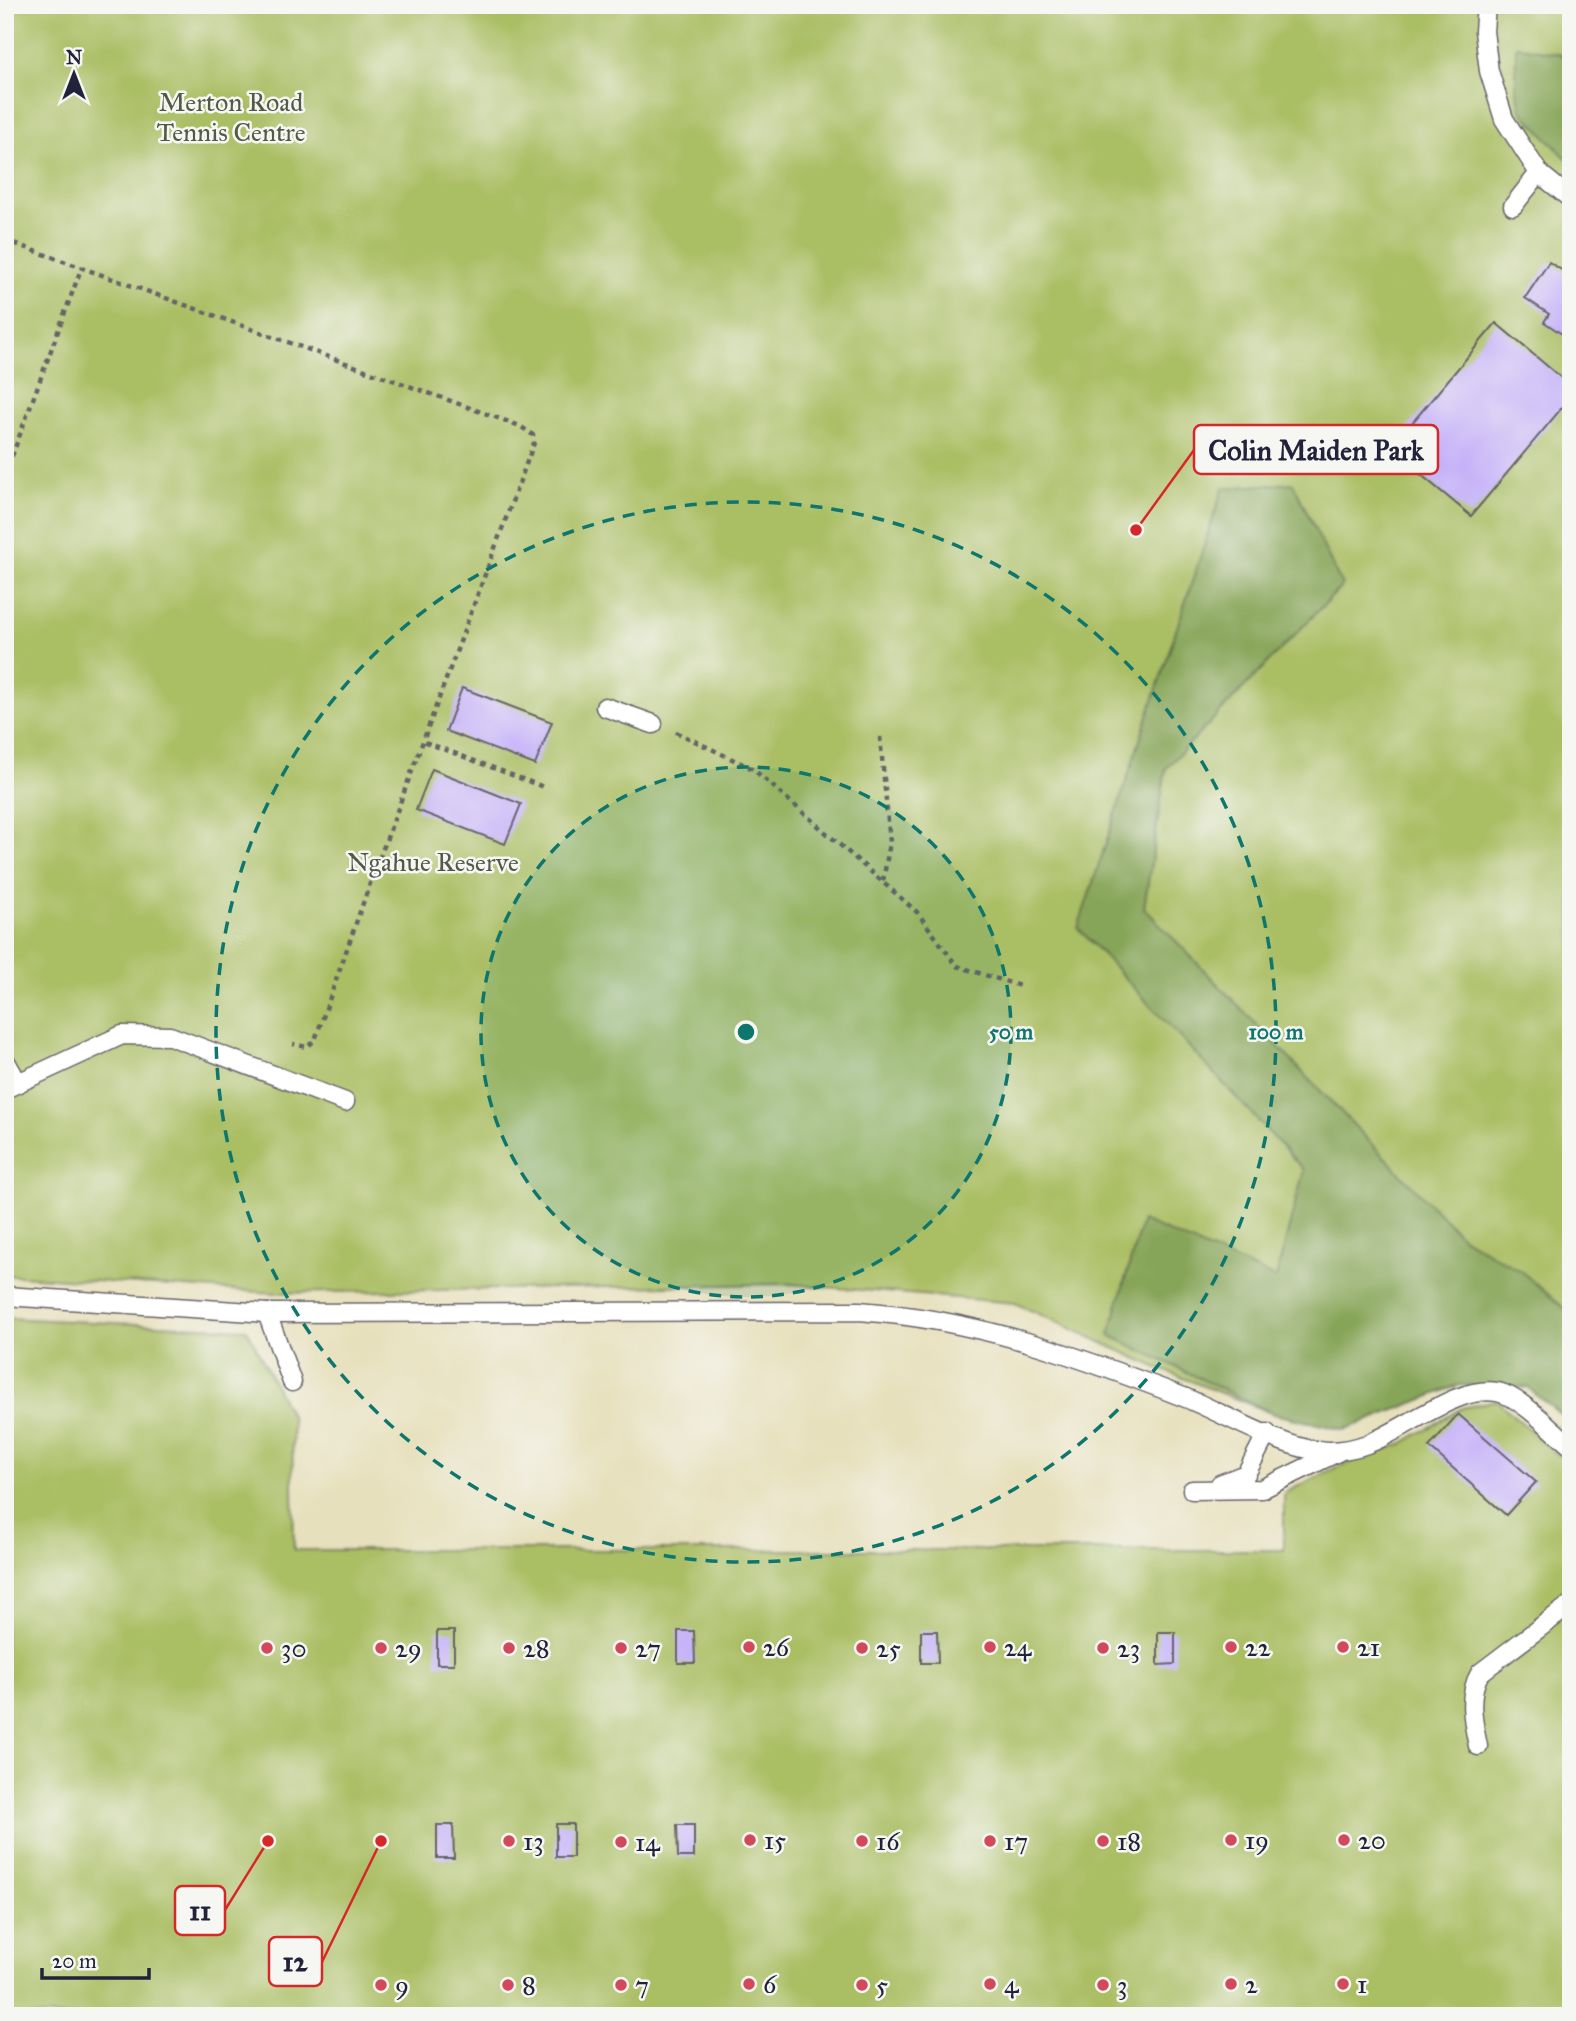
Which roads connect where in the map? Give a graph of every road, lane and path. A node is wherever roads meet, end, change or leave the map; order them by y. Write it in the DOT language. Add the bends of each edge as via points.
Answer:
graph roads {
  1 [pos="1486,5"];
  2 [pos="1539,173"];
  3 [pos="1571,199"];
  4 [pos="1513,206"];
  5 [pos="5,240"];
  6 [pos="80,269"];
  7 [pos="5,475"];
  8 [pos="605,707"];
  9 [pos="653,724"];
  10 [pos="880,737"];
  11 [pos="425,742"];
  12 [pos="546,788"];
  13 [pos="883,882"];
  14 [pos="1023,987"];
  15 [pos="293,1045"];
  16 [pos="5,1060"];
  17 [pos="12,1086"];
  18 [pos="345,1101"];
  19 [pos="5,1296"];
  20 [pos="267,1313"];
  21 [pos="292,1382"];
  22 [pos="1267,1433"];
  23 [pos="1571,1446"];
  24 [pos="1341,1450"];
  25 [pos="1571,1604"];
  26 [pos="1478,1746"];
  1 -- 2 [label="lane" via="1489,71 1504,119"];
  2 -- 3 [label="lane"];
  2 -- 4 [label="lane"];
  5 -- 6 [label="path"];
  6 -- 7 [label="path"];
  6 -- 11 [label="path" via="520,426 533,435 534,443"];
  8 -- 9 [label="lane"];
  9 -- 13 [label="path" via="753,769"];
  10 -- 13 [label="path" via="890,842"];
  11 -- 12 [label="path"];
  11 -- 15 [label="path" via="315,1040 307,1047"];
  13 -- 14 [label="path" via="917,912 957,966"];
  16 -- 17 [label="lane"];
  17 -- 18 [label="lane" via="122,1034 170,1036"];
  19 -- 20 [label="lane"];
  20 -- 21 [label="lane"];
  20 -- 22 [label="lane" via="904,1314 999,1332 1036,1344"];
  22 -- 24 [label="lane" via="1312,1450"];
  22 -- 24 [label="lane" via="1246,1474 1192,1490 1262,1489"];
  23 -- 24 [label="lane" via="1506,1394 1492,1391 1475,1393 1368,1444"];
  25 -- 26 [label="lane" via="1479,1673 1472,1704"];
}
